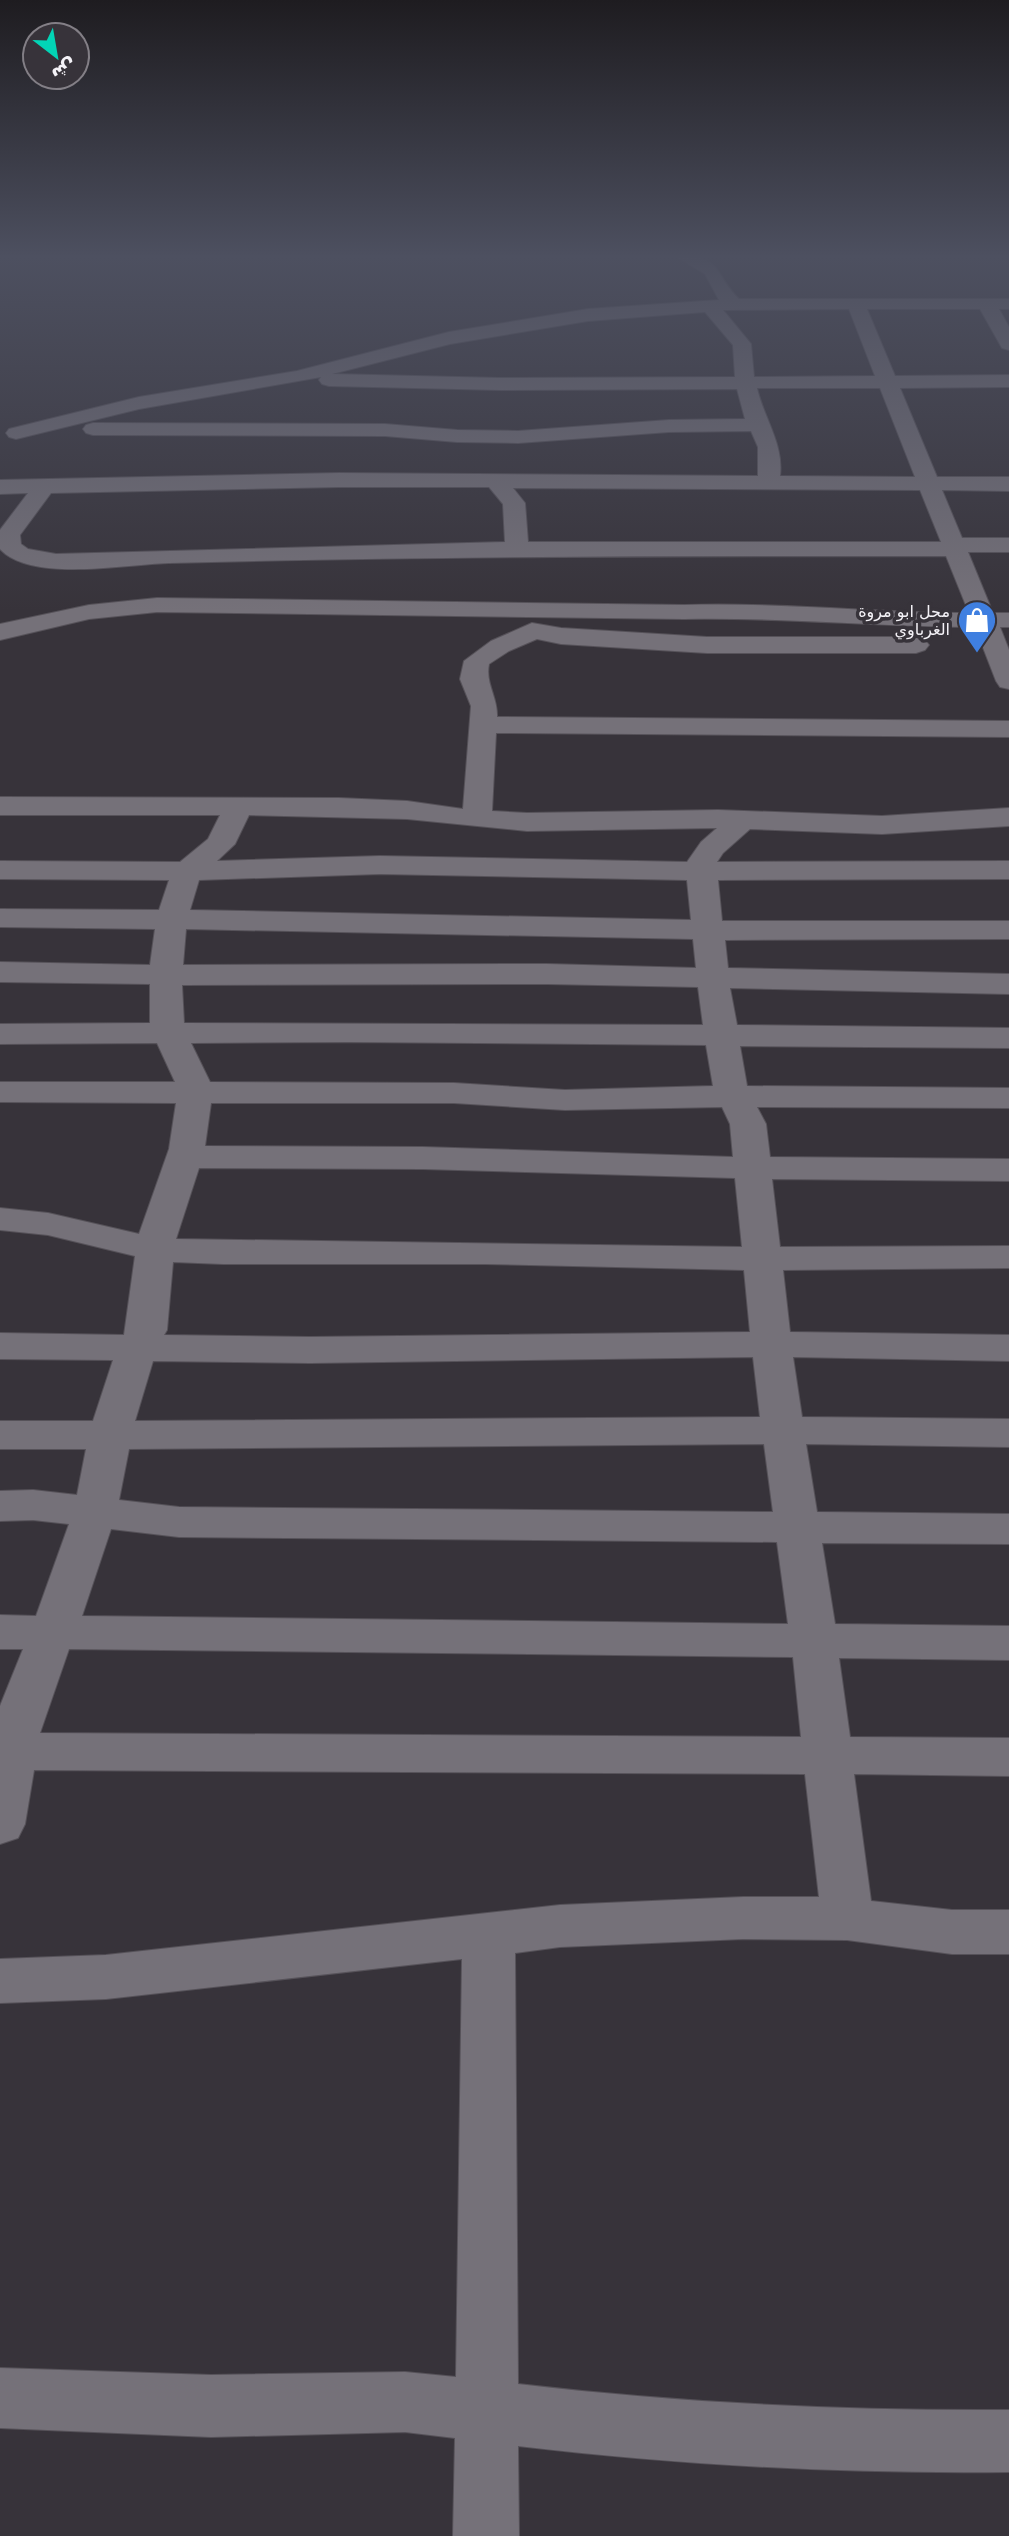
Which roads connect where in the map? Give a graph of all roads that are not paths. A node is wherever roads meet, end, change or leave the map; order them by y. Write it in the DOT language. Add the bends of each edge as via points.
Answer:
graph roads {
  1 [pos="308,374"];
  2 [pos="462,374"];
  3 [pos="743,374"];
  4 [pos="884,374"];
  5 [pos="298,377"];
  6 [pos="744,381"];
  7 [pos="887,381"];
  8 [pos="1009,381"];
  9 [pos="487,383"];
  10 [pos="759,425"];
  11 [pos="8,434"];
  12 [pos="496,482"];
  13 [pos="768,484"];
  14 [pos="929,484"];
  15 [pos="1009,484"];
  16 [pos="0,486"];
  17 [pos="46,486"];
  18 [pos="1009,545"];
  19 [pos="517,549"];
  20 [pos="956,551"];
  21 [pos="322,552"];
  22 [pos="1009,561"];
  23 [pos="463,609"];
  24 [pos="984,620"];
  25 [pos="1009,620"];
  26 [pos="536,631"];
  27 [pos="0,632"];
  28 [pos="942,645"];
  29 [pos="968,645"];
  30 [pos="995,646"];
  31 [pos="1009,681"];
  32 [pos="483,724"];
  33 [pos="1009,729"];
  34 [pos="0,806"];
  35 [pos="239,806"];
  36 [pos="442,815"];
  37 [pos="1009,817"];
  38 [pos="477,818"];
  39 [pos="743,820"];
  40 [pos="380,865"];
  41 [pos="0,870"];
  42 [pos="1009,870"];
  43 [pos="187,871"];
  44 [pos="702,871"];
  45 [pos="0,918"];
  46 [pos="172,921"];
  47 [pos="708,929"];
  48 [pos="1009,930"];
  49 [pos="0,971"];
  50 [pos="167,975"];
  51 [pos="713,977"];
  52 [pos="1009,984"];
  53 [pos="171,1033"];
  54 [pos="0,1034"];
  55 [pos="722,1034"];
  56 [pos="1009,1038"];
  57 [pos="194,1090"];
  58 [pos="0,1092"];
  59 [pos="735,1096"];
  60 [pos="1009,1098"];
  61 [pos="185,1157"];
  62 [pos="752,1168"];
  63 [pos="1009,1170"];
  64 [pos="0,1219"];
  65 [pos="155,1248"];
  66 [pos="1009,1257"];
  67 [pos="762,1259"];
  68 [pos="771,1345"];
  69 [pos="0,1346"];
  70 [pos="139,1346"];
  71 [pos="1009,1348"];
  72 [pos="782,1429"];
  73 [pos="1009,1433"];
  74 [pos="0,1434"];
  75 [pos="110,1436"];
  76 [pos="0,1506"];
  77 [pos="96,1512"];
  78 [pos="797,1527"];
  79 [pos="1009,1529"];
  80 [pos="0,1632"];
  81 [pos="53,1633"];
  82 [pos="814,1641"];
  83 [pos="1009,1643"];
  84 [pos="5,1753"];
  85 [pos="829,1756"];
  86 [pos="1009,1757"];
  87 [pos="0,1824"];
  88 [pos="847,1919"];
  89 [pos="1009,1932"];
  90 [pos="489,1935"];
  91 [pos="0,1981"];
  92 [pos="0,2398"];
  93 [pos="486,2412"];
  94 [pos="1009,2441"];
  95 [pos="486,2536"];
  1 -- 5 [label="street"];
  2 -- 9 [label="street"];
  3 -- 6 [label="street"];
  4 -- 7 [label="street"];
  5 -- 9 [label="street"];
  5 -- 11 [label="street" via="139,402"];
  6 -- 7 [label="street"];
  6 -- 9 [label="street"];
  6 -- 10 [label="street"];
  7 -- 8 [label="street"];
  7 -- 14 [label="street"];
  10 -- 11 [label="street" via="508,437 333,429"];
  10 -- 13 [label="street" via="770,454"];
  12 -- 13 [label="street"];
  12 -- 17 [label="street"];
  12 -- 19 [label="street" via="514,503"];
  13 -- 14 [label="street"];
  14 -- 15 [label="street"];
  14 -- 20 [label="street"];
  16 -- 17 [label="street"];
  17 -- 21 [label="street" via="8,535 8,548 15,552 38,559 76,561"];
  18 -- 20 [label="street"];
  19 -- 20 [label="street"];
  19 -- 21 [label="street"];
  20 -- 22 [label="street"];
  20 -- 24 [label="street"];
  21 -- 23 [label="street" via="374,579"];
  23 -- 24 [label="street" via="753,610 900,620"];
  23 -- 26 [label="street"];
  23 -- 27 [label="street" via="157,605 89,612"];
  24 -- 25 [label="street"];
  24 -- 30 [label="street"];
  26 -- 28 [label="street" via="707,645"];
  26 -- 32 [label="street" via="477,661 473,679 484,706"];
  29 -- 30 [label="street"];
  30 -- 31 [label="street"];
  32 -- 33 [label="street"];
  32 -- 38 [label="street"];
  34 -- 35 [label="street"];
  35 -- 36 [label="street" via="353,807"];
  35 -- 43 [label="street" via="220,844"];
  36 -- 38 [label="street"];
  36 -- 40 [label="street" via="396,846"];
  37 -- 39 [label="street" via="881,825"];
  38 -- 39 [label="street"];
  39 -- 44 [label="street" via="711,848"];
  40 -- 43 [label="street"];
  40 -- 44 [label="street"];
  41 -- 43 [label="street"];
  42 -- 44 [label="street"];
  43 -- 46 [label="street"];
  44 -- 47 [label="street"];
  45 -- 46 [label="street"];
  46 -- 47 [label="street"];
  46 -- 50 [label="street"];
  47 -- 48 [label="street"];
  47 -- 51 [label="street"];
  49 -- 50 [label="street"];
  50 -- 51 [label="street"];
  50 -- 53 [label="street" via="165,1017"];
  51 -- 52 [label="street"];
  51 -- 55 [label="street"];
  53 -- 54 [label="street"];
  53 -- 55 [label="street"];
  53 -- 57 [label="street"];
  55 -- 56 [label="street"];
  55 -- 59 [label="street"];
  57 -- 58 [label="street"];
  57 -- 59 [label="street" via="454,1093 565,1100"];
  57 -- 61 [label="street"];
  59 -- 60 [label="street"];
  59 -- 62 [label="street" via="748,1124"];
  61 -- 62 [label="street" via="424,1158"];
  61 -- 65 [label="street"];
  62 -- 63 [label="street"];
  62 -- 67 [label="street"];
  64 -- 65 [label="street" via="48,1224"];
  65 -- 67 [label="street" via="223,1253"];
  65 -- 70 [label="street" via="146,1330"];
  66 -- 67 [label="street"];
  67 -- 68 [label="street"];
  68 -- 70 [label="street" via="310,1350"];
  68 -- 71 [label="street"];
  68 -- 72 [label="street"];
  69 -- 70 [label="street"];
  70 -- 75 [label="street"];
  72 -- 73 [label="street"];
  72 -- 75 [label="street"];
  72 -- 78 [label="street"];
  74 -- 75 [label="street"];
  75 -- 77 [label="street"];
  76 -- 77 [label="street"];
  77 -- 78 [label="street" via="179,1522"];
  77 -- 81 [label="street"];
  78 -- 79 [label="street"];
  78 -- 82 [label="street"];
  80 -- 81 [label="street"];
  81 -- 82 [label="street"];
  81 -- 84 [label="street"];
  82 -- 83 [label="street"];
  82 -- 85 [label="street"];
  84 -- 85 [label="street"];
  84 -- 87 [label="street"];
  85 -- 86 [label="street"];
  85 -- 88 [label="street"];
  88 -- 89 [label="street" via="953,1932"];
  88 -- 90 [label="street" via="560,1926"];
  90 -- 91 [label="street" via="106,1978"];
  90 -- 93 [label="street"];
  92 -- 93 [label="street" via="211,2406 405,2402"];
  93 -- 94 [label="street" via="595,2424 851,2439"];
  93 -- 95 [label="street"];
}
